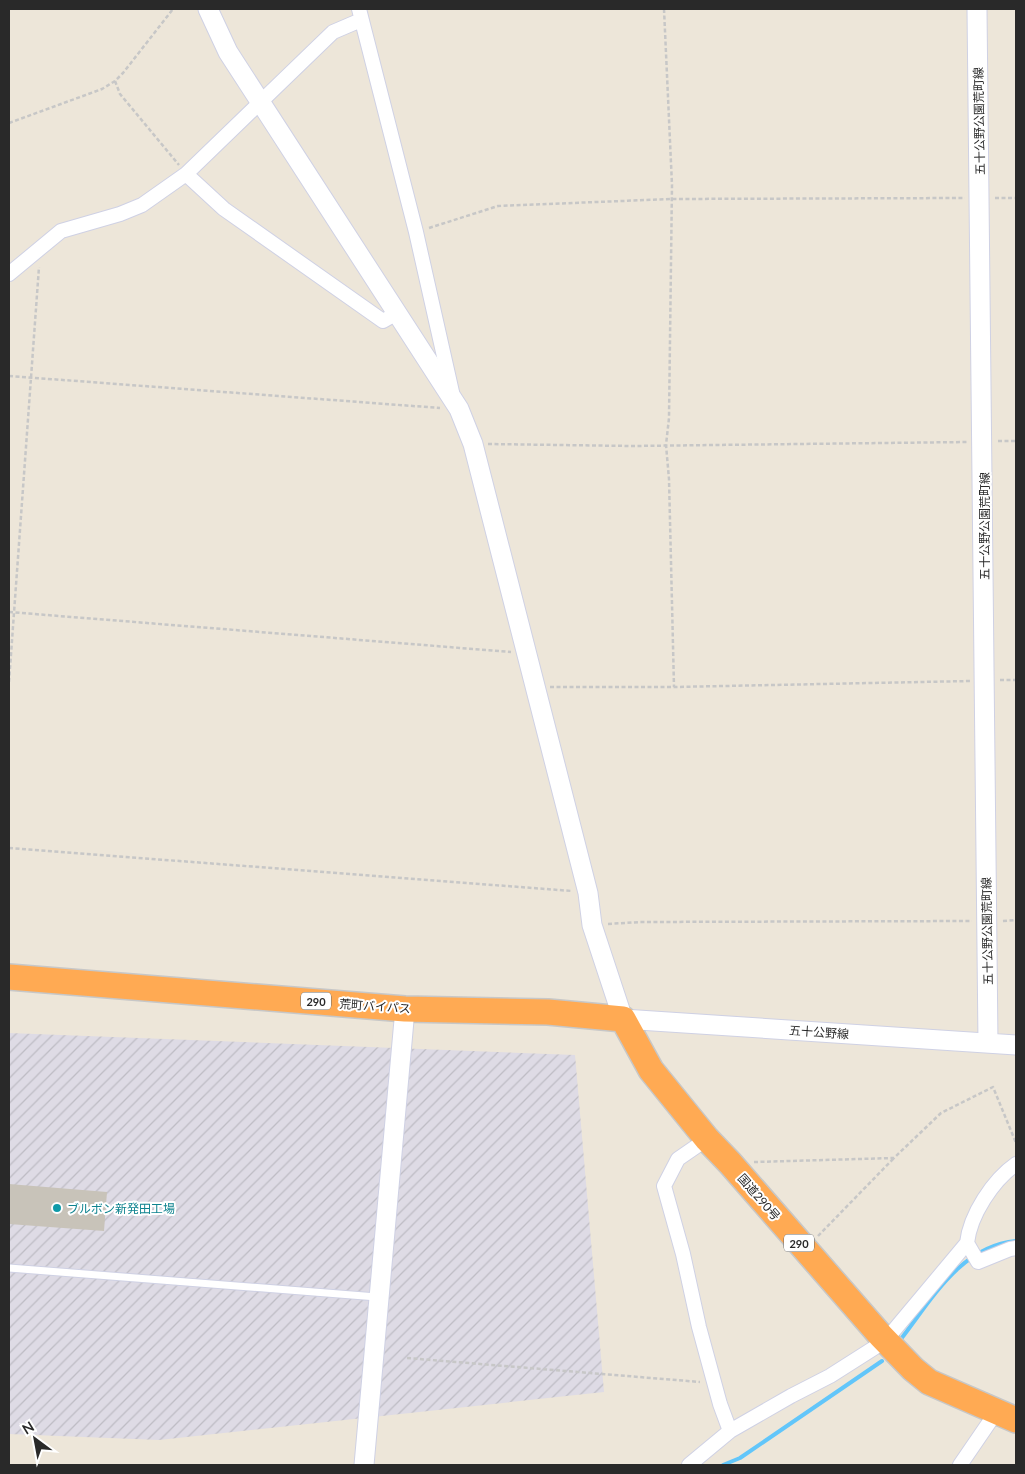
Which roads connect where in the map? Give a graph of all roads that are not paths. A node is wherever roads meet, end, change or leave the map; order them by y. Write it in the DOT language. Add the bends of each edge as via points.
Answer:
graph roads {
  1 [pos="208,9"];
  2 [pos="978,9"];
  3 [pos="360,14"];
  4 [pos="260,101"];
  5 [pos="186,174"];
  6 [pos="9,274"];
  7 [pos="397,313"];
  8 [pos="456,405"];
  9 [pos="9,977"];
  10 [pos="405,1008"];
  11 [pos="623,1018"];
  12 [pos="988,1043"];
  13 [pos="1016,1045"];
  14 [pos="707,1139"];
  15 [pos="1016,1164"];
  16 [pos="967,1243"];
  17 [pos="1016,1248"];
  18 [pos="9,1268"];
  19 [pos="379,1297"];
  20 [pos="885,1341"];
  21 [pos="1006,1415"];
  22 [pos="730,1431"];
  23 [pos="364,1465"];
  24 [pos="689,1465"];
  25 [pos="960,1465"];
  1 -- 4 [label="street" via="228,52"];
  2 -- 12 [label="street, 五十公野公園荒町線"];
  3 -- 4 [label="street" via="333,32"];
  3 -- 8 [label="street"];
  4 -- 5 [label="street"];
  4 -- 7 [label="street"];
  5 -- 6 [label="street" via="142,205 61,232"];
  5 -- 7 [label="street" via="224,209 383,321"];
  7 -- 8 [label="street"];
  8 -- 11 [label="street" via="473,444 588,892 592,925"];
  9 -- 10 [label="highway, 荒町バイパス / 290"];
  10 -- 11 [label="highway, 荒町バイパス / 290" via="548,1012"];
  10 -- 19 [label="street"];
  11 -- 12 [label="street, 五十公野線"];
  11 -- 14 [label="highway, 国道290号 / 290" via="651,1070"];
  12 -- 13 [label="street, 五十公野線"];
  14 -- 20 [label="highway, 国道290号 / 290"];
  14 -- 22 [label="street" via="678,1159 664,1186 683,1254 698,1327"];
  15 -- 16 [label="street" via="992,1185 968,1229"];
  16 -- 17 [label="street" via="978,1262"];
  16 -- 20 [label="street"];
  18 -- 19 [label="lane"];
  19 -- 23 [label="street"];
  20 -- 21 [label="highway, 国道290号 / 290" via="928,1382"];
  20 -- 22 [label="street" via="830,1376"];
  21 -- 25 [label="street"];
  22 -- 24 [label="street"];
}
